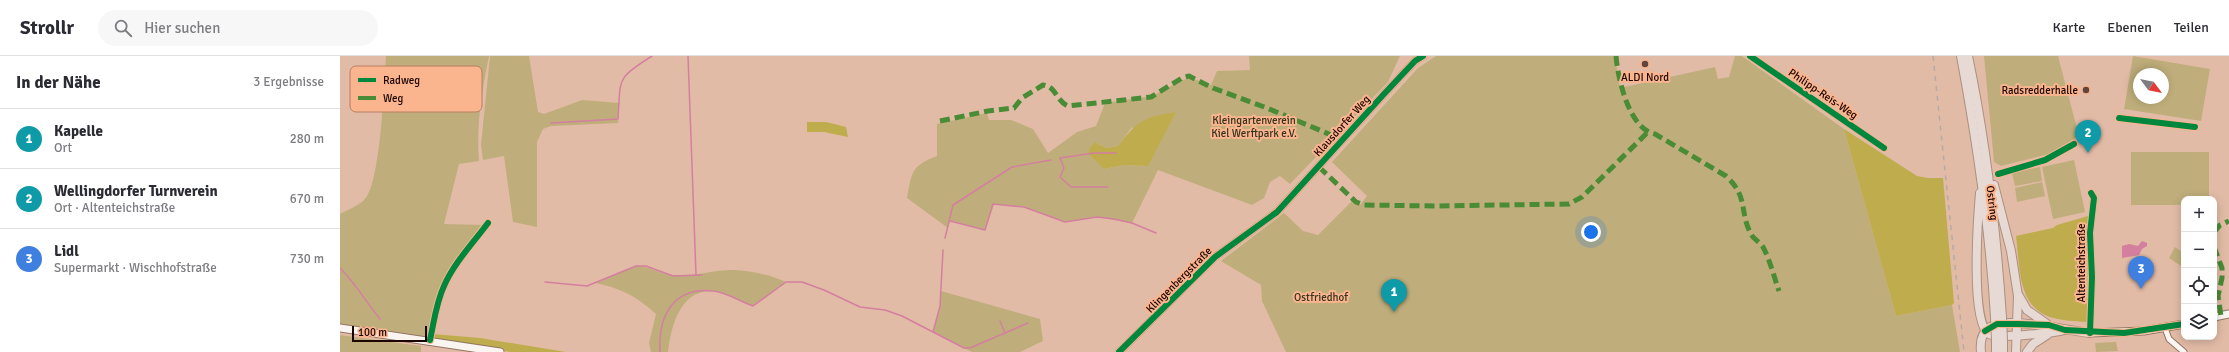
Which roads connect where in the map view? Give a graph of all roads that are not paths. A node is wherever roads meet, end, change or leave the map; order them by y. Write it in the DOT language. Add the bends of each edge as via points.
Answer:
graph roads {
  1 [pos="1423,56"];
  2 [pos="1750,56"];
  3 [pos="1958,56"];
  4 [pos="1961,56"];
  5 [pos="1968,56"];
  6 [pos="1972,56"];
  7 [pos="1968,72"];
  8 [pos="1884,148"];
  9 [pos="1987,163"];
  10 [pos="1981,180"];
  11 [pos="2091,193"];
  12 [pos="1277,212"];
  13 [pos="488,222"];
  14 [pos="2018,296"];
  15 [pos="2229,314"];
  16 [pos="2217,316"];
  17 [pos="1998,317"];
  18 [pos="2017,324"];
  19 [pos="2049,325"];
  20 [pos="2181,325"];
  21 [pos="340,328"];
  22 [pos="2165,328"];
  23 [pos="2065,330"];
  24 [pos="1985,331"];
  25 [pos="2090,333"];
  26 [pos="2050,334"];
  27 [pos="2017,335"];
  28 [pos="430,340"];
  29 [pos="1999,341"];
  30 [pos="500,352"];
  31 [pos="1118,352"];
  32 [pos="1981,352"];
  33 [pos="1996,352"];
  34 [pos="2003,352"];
  35 [pos="2016,352"];
  36 [pos="2027,352"];
  37 [pos="2184,352"];
  1 -- 12 [label="street, Klausdorfer Weg" via="1415,61 1384,94"];
  2 -- 8 [label="street, Philipp-Reis-Weg"];
  3 -- 7 [label="highway"];
  4 -- 7 [label="highway, Ostring"];
  5 -- 7 [label="highway, Ostring"];
  6 -- 7 [label="highway"];
  7 -- 9 [label="highway, Ostring"];
  7 -- 10 [label="highway, Ostring"];
  9 -- 14 [label="highway" via="2006,230"];
  9 -- 17 [label="highway, Ostring" via="1997,246"];
  10 -- 17 [label="highway, Ostring"];
  10 -- 24 [label="highway" via="1977,267 1979,314"];
  11 -- 25 [label="street, Altenteichstraße" via="2094,198 2090,233"];
  12 -- 31 [label="street, Klingenbergstraße" via="1215,257"];
  13 -- 28 [label="street" via="444,286"];
  14 -- 18 [label="highway"];
  14 -- 19 [label="highway" via="2031,314"];
  15 -- 16 [label="main road"];
  17 -- 29 [label="highway, Ostring, bridge"];
  18 -- 19 [label="highway"];
  18 -- 24 [label="highway" via="1997,324"];
  18 -- 27 [label="highway"];
  19 -- 23 [label="highway"];
  20 -- 22 [label="main road"];
  21 -- 28 [label="main road"];
  22 -- 25 [label="main road" via="2124,333"];
  22 -- 37 [label="street" via="2169,339"];
  23 -- 25 [label="highway"];
  23 -- 26 [label="highway"];
  24 -- 27 [label="highway" via="1992,336"];
  24 -- 32 [label="highway" via="1981,340"];
  26 -- 27 [label="highway"];
  26 -- 36 [label="highway" via="2034,342"];
  27 -- 35 [label="highway"];
  28 -- 30 [label="main road"];
  29 -- 33 [label="highway, Ostring"];
  29 -- 34 [label="highway, Ostring"];
}
